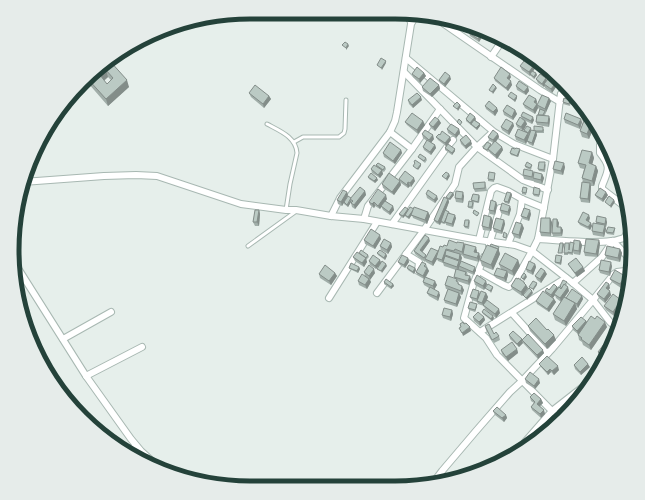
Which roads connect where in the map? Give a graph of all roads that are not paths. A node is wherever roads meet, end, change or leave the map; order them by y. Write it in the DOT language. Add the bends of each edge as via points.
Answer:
graph roads {
  1 [pos="407,19"];
  2 [pos="414,19"];
  3 [pos="411,24"];
  4 [pos="444,24"];
  5 [pos="500,44"];
  6 [pos="491,57"];
  7 [pos="406,58"];
  8 [pos="404,72"];
  9 [pos="563,92"];
  10 [pos="346,100"];
  11 [pos="560,102"];
  12 [pos="440,110"];
  13 [pos="267,124"];
  14 [pos="390,132"];
  15 [pos="494,132"];
  16 [pos="453,140"];
  17 [pos="294,142"];
  18 [pos="600,145"];
  19 [pos="477,147"];
  20 [pos="412,149"];
  21 [pos="553,159"];
  22 [pos="29,182"];
  23 [pos="548,190"];
  24 [pos="522,199"];
  25 [pos="622,204"];
  26 [pos="500,208"];
  27 [pos="544,208"];
  28 [pos="286,210"];
  29 [pos="296,210"];
  30 [pos="331,216"];
  31 [pos="364,219"];
  32 [pos="377,222"];
  33 [pos="392,224"];
  34 [pos="424,230"];
  35 [pos="626,237"];
  36 [pos="538,239"];
  37 [pos="479,240"];
  38 [pos="613,241"];
  39 [pos="490,242"];
  40 [pos="508,244"];
  41 [pos="248,246"];
  42 [pos="532,251"];
  43 [pos="406,254"];
  44 [pos="626,255"];
  45 [pos="20,271"];
  46 [pos="418,271"];
  47 [pos="479,271"];
  48 [pos="625,271"];
  49 [pos="566,278"];
  50 [pos="573,283"];
  51 [pos="378,293"];
  52 [pos="329,298"];
  53 [pos="593,300"];
  54 [pos="111,312"];
  55 [pos="512,313"];
  56 [pos="614,325"];
  57 [pos="480,332"];
  58 [pos="63,339"];
  59 [pos="142,347"];
  60 [pos="548,353"];
  61 [pos="86,376"];
  62 [pos="522,380"];
  63 [pos="578,390"];
  64 [pos="552,411"];
  65 [pos="557,414"];
  66 [pos="528,439"];
  67 [pos="135,445"];
  68 [pos="130,447"];
  69 [pos="147,457"];
  70 [pos="437,477"];
  1 -- 3 [label="lane"];
  2 -- 3 [label="street"];
  3 -- 7 [label="street"];
  4 -- 6 [label="street"];
  5 -- 6 [label="street"];
  6 -- 11 [label="street"];
  7 -- 8 [label="street"];
  7 -- 15 [label="street"];
  8 -- 12 [label="street"];
  8 -- 14 [label="street" via="396,117"];
  9 -- 11 [label="street"];
  10 -- 17 [label="lane" via="345,129 341,135 303,137"];
  11 -- 21 [label="street"];
  12 -- 19 [label="street"];
  12 -- 20 [label="street"];
  13 -- 17 [label="lane"];
  14 -- 20 [label="street"];
  14 -- 30 [label="street" via="340,198"];
  15 -- 19 [label="street"];
  15 -- 21 [label="street" via="514,144"];
  16 -- 33 [label="street"];
  17 -- 28 [label="lane" via="297,153"];
  18 -- 25 [label="street" via="600,153 608,165 602,189"];
  19 -- 23 [label="street" via="523,180"];
  19 -- 34 [label="street" via="459,167 454,186"];
  20 -- 31 [label="street" via="368,206"];
  21 -- 23 [label="street"];
  22 -- 28 [label="street" via="104,176 157,176 241,204"];
  23 -- 27 [label="street"];
  24 -- 27 [label="street"];
  24 -- 37 [label="street" via="497,187 493,189"];
  24 -- 40 [label="street" via="520,214"];
  26 -- 39 [label="street"];
  27 -- 36 [label="street"];
  28 -- 29 [label="street"];
  29 -- 30 [label="street"];
  29 -- 41 [label="lane"];
  30 -- 31 [label="street"];
  31 -- 32 [label="street"];
  32 -- 33 [label="street"];
  32 -- 52 [label="street"];
  33 -- 34 [label="street"];
  34 -- 37 [label="street"];
  34 -- 43 [label="street"];
  35 -- 38 [label="street"];
  36 -- 38 [label="street"];
  36 -- 42 [label="street"];
  37 -- 39 [label="street"];
  38 -- 44 [label="street"];
  38 -- 50 [label="street" via="602,257"];
  39 -- 40 [label="street"];
  39 -- 47 [label="street"];
  40 -- 42 [label="street"];
  42 -- 47 [label="street" via="514,283 509,287"];
  42 -- 49 [label="street"];
  43 -- 46 [label="street" via="419,262"];
  43 -- 51 [label="street"];
  45 -- 58 [label="street"];
  47 -- 57 [label="street" via="466,297 464,318"];
  48 -- 53 [label="street" via="614,274"];
  49 -- 50 [label="street"];
  49 -- 55 [label="street"];
  50 -- 53 [label="street"];
  53 -- 56 [label="street"];
  53 -- 60 [label="street"];
  54 -- 58 [label="street"];
  55 -- 57 [label="street"];
  55 -- 60 [label="street"];
  57 -- 62 [label="street" via="496,355"];
  58 -- 61 [label="street"];
  59 -- 61 [label="street"];
  60 -- 62 [label="street"];
  61 -- 67 [label="street"];
  62 -- 64 [label="street"];
  62 -- 70 [label="street"];
  63 -- 64 [label="street"];
  64 -- 65 [label="street"];
  64 -- 66 [label="street"];
  67 -- 68 [label="lane"];
  67 -- 69 [label="street"];
}
